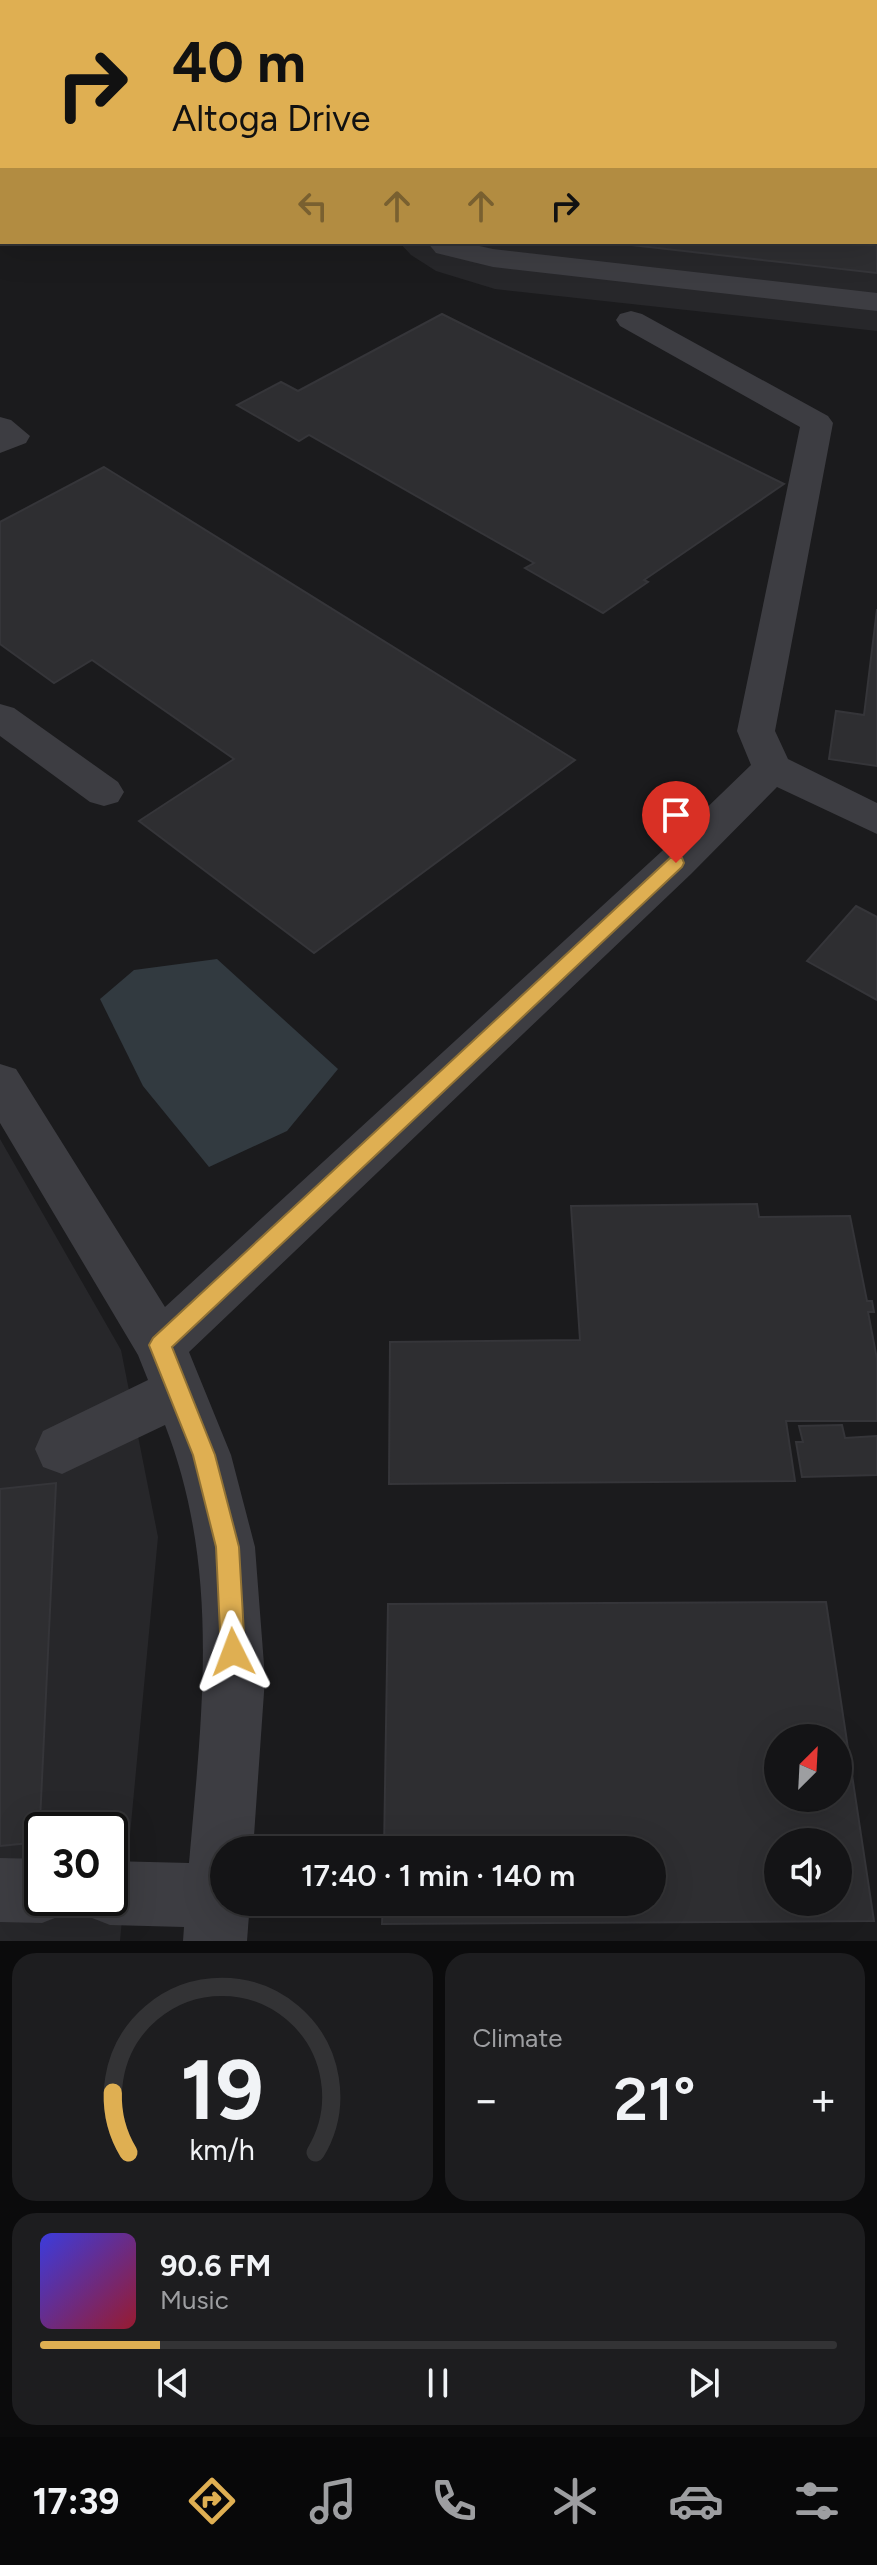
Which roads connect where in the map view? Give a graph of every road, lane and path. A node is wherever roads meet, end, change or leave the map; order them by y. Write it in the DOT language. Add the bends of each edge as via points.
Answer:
graph roads {
  1 [pos="443,244"];
  2 [pos="877,302"];
  3 [pos="631,320"];
  4 [pos="0,427"];
  5 [pos="0,443"];
  6 [pos="0,717"];
  7 [pos="772,768"];
  8 [pos="104,792"];
  9 [pos="877,820"];
  10 [pos="0,1082"];
  11 [pos="169,1368"];
  12 [pos="62,1449"];
  13 [pos="0,1890"];
  14 [pos="24,1891"];
  15 [pos="128,1897"];
  16 [pos="217,1919"];
  1 -- 2 [label="street" via="493,258"];
  3 -- 7 [label="street" via="817,423 756,731"];
  4 -- 5 [label="street" via="14,436"];
  6 -- 8 [label="street"];
  7 -- 9 [label="street"];
  7 -- 11 [label="street"];
  10 -- 11 [label="street"];
  11 -- 12 [label="street"];
  11 -- 16 [label="street" via="204,1455 227,1547 235,1678"];
  13 -- 14 [label="street"];
  15 -- 16 [label="street"];
}
